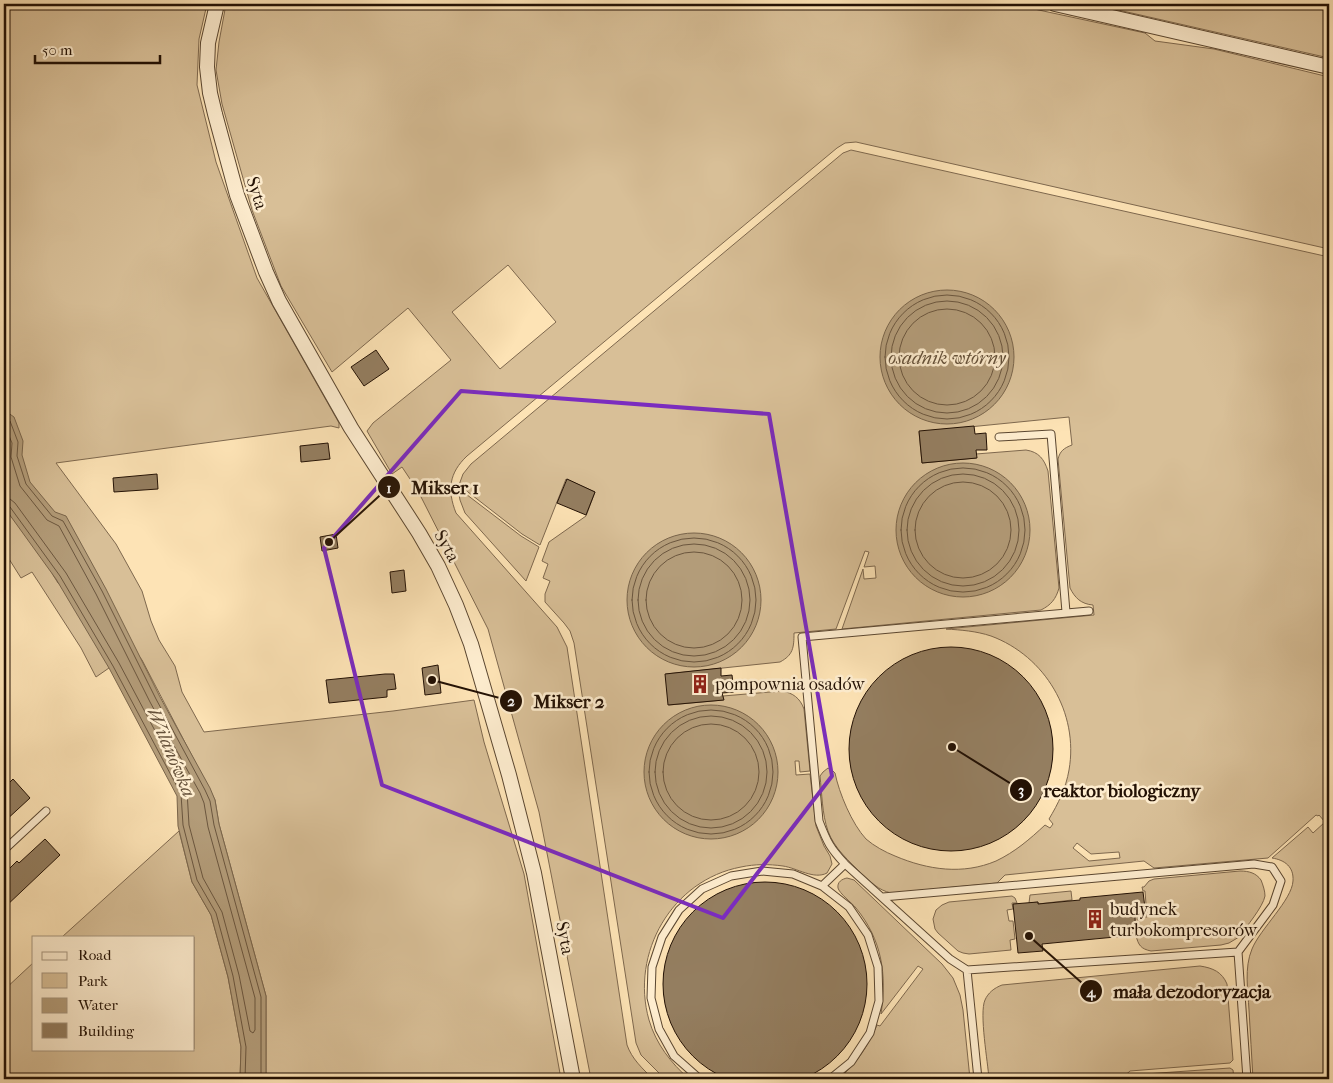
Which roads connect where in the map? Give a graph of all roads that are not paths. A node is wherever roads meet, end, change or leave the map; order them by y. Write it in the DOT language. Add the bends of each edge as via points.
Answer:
graph roads {
  1 [pos="216,4"];
  2 [pos="1055,4"];
  3 [pos="1329,68"];
  4 [pos="999,437"];
  5 [pos="1089,611"];
  6 [pos="1066,612"];
  7 [pos="46,811"];
  8 [pos="4,850"];
  9 [pos="845,864"];
  10 [pos="822,886"];
  11 [pos="883,897"];
  12 [pos="1238,952"];
  13 [pos="967,970"];
  14 [pos="573,1079"];
  15 [pos="700,1079"];
  16 [pos="830,1079"];
  17 [pos="978,1079"];
  18 [pos="1247,1079"];
  1 -- 14 [label="street, Syta" via="208,43 210,92 238,195 266,272 351,428 438,566 471,644 534,873"];
  2 -- 3 [label="street"];
  4 -- 6 [label="lane" via="1050,434"];
  5 -- 6 [label="lane"];
  6 -- 9 [label="lane" via="802,637 819,821 834,853"];
  7 -- 8 [label="lane"];
  9 -- 10 [label="lane"];
  9 -- 11 [label="lane"];
  10 -- 15 [label="lane" via="793,874 762,871 731,876 702,889 679,910 662,937 652,967 651,998 659,1029 674,1056"];
  10 -- 16 [label="lane" via="849,907 868,934 878,967 879,1001 870,1033 851,1062"];
  11 -- 12 [label="lane" via="1254,864 1272,867 1280,881 1273,905"];
  11 -- 13 [label="lane" via="950,959"];
  12 -- 13 [label="lane"];
  12 -- 18 [label="lane"];
  13 -- 17 [label="lane"];
}
